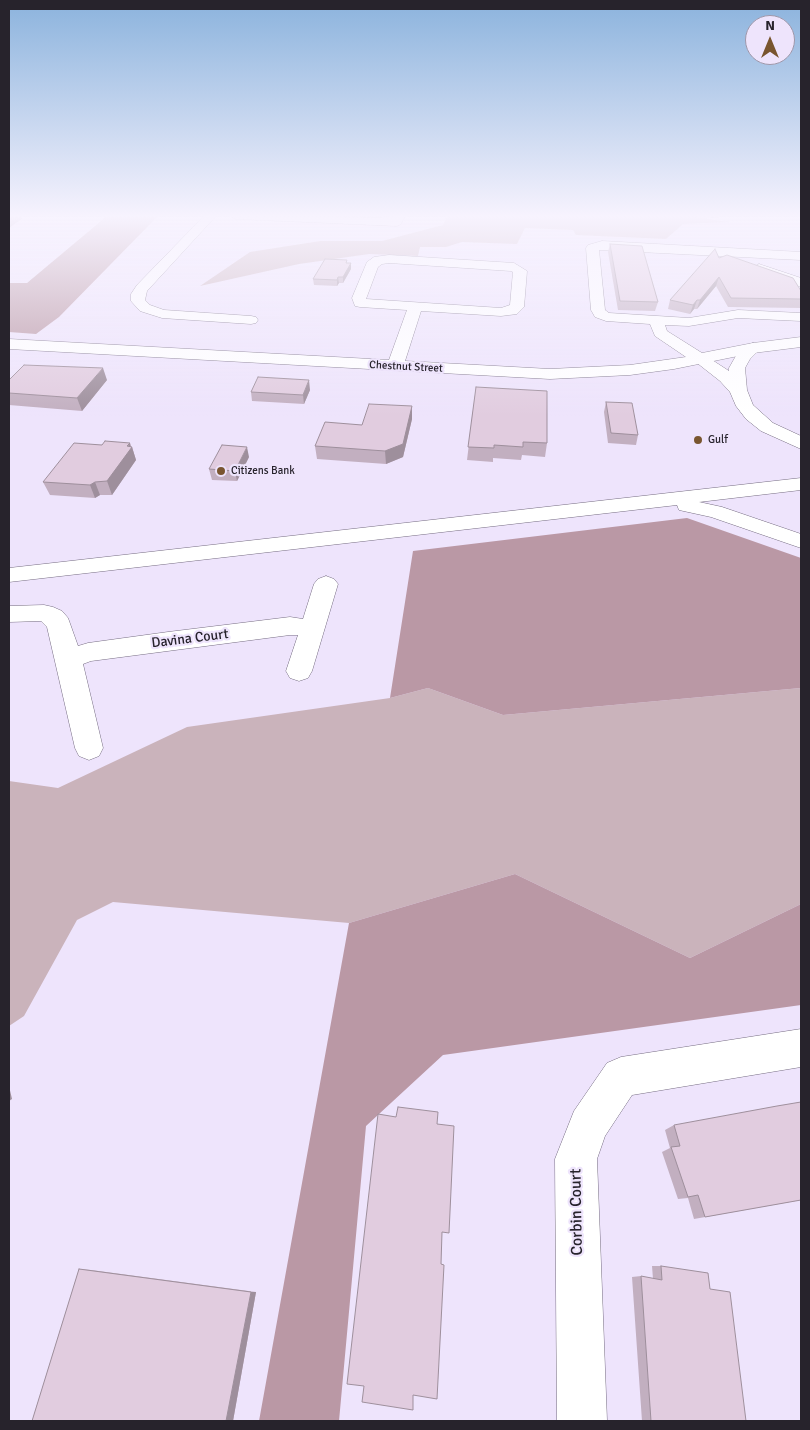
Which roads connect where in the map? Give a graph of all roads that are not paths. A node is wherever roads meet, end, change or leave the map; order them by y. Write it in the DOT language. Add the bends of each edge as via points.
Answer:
graph roads {
  1 [pos="148,283"];
  2 [pos="365,283"];
  3 [pos="519,283"];
  4 [pos="596,283"];
  5 [pos="415,308"];
  6 [pos="175,316"];
  7 [pos="801,317"];
  8 [pos="251,320"];
  9 [pos="656,320"];
  10 [pos="164,328"];
  11 [pos="801,342"];
  12 [pos="9,344"];
  13 [pos="753,348"];
  14 [pos="700,359"];
  15 [pos="395,366"];
  16 [pos="738,390"];
  17 [pos="801,444"];
  18 [pos="801,471"];
  19 [pos="801,484"];
  20 [pos="635,504"];
  21 [pos="801,541"];
  22 [pos="9,560"];
  23 [pos="9,575"];
  24 [pos="326,584"];
  25 [pos="9,614"];
  26 [pos="312,628"];
  27 [pos="69,659"];
  28 [pos="299,671"];
  29 [pos="89,748"];
  30 [pos="801,1048"];
  31 [pos="582,1421"];
  1 -- 6 [label="main road" via="138,294 138,301 145,308"];
  2 -- 5 [label="main road" via="359,302"];
  3 -- 5 [label="main road" via="517,306 512,311"];
  4 -- 9 [label="main road" via="600,314 613,318"];
  5 -- 15 [label="main road"];
  6 -- 8 [label="main road"];
  6 -- 10 [label="main road"];
  7 -- 9 [label="main road" via="738,314 689,322"];
  9 -- 14 [label="main road" via="660,333"];
  11 -- 13 [label="main road, Chestnut Street"];
  12 -- 15 [label="main road, Chestnut Street" via="149,346"];
  13 -- 14 [label="main road, Chestnut Street"];
  13 -- 16 [label="main road" via="736,368"];
  14 -- 15 [label="main road, Chestnut Street" via="630,370 568,374"];
  14 -- 16 [label="main road"];
  16 -- 17 [label="main road" via="745,406 759,422"];
  18 -- 22 [label="main road"];
  19 -- 20 [label="main road"];
  20 -- 21 [label="main road" via="715,511"];
  20 -- 23 [label="main road"];
  24 -- 26 [label="main road"];
  25 -- 27 [label="main road" via="44,613 53,617 59,624"];
  26 -- 27 [label="main road, Davina Court" via="290,626 187,639 88,652"];
  26 -- 28 [label="main road"];
  27 -- 29 [label="main road"];
  30 -- 31 [label="main road, Corbin Court" via="621,1077 588,1125 576,1159"];
}
